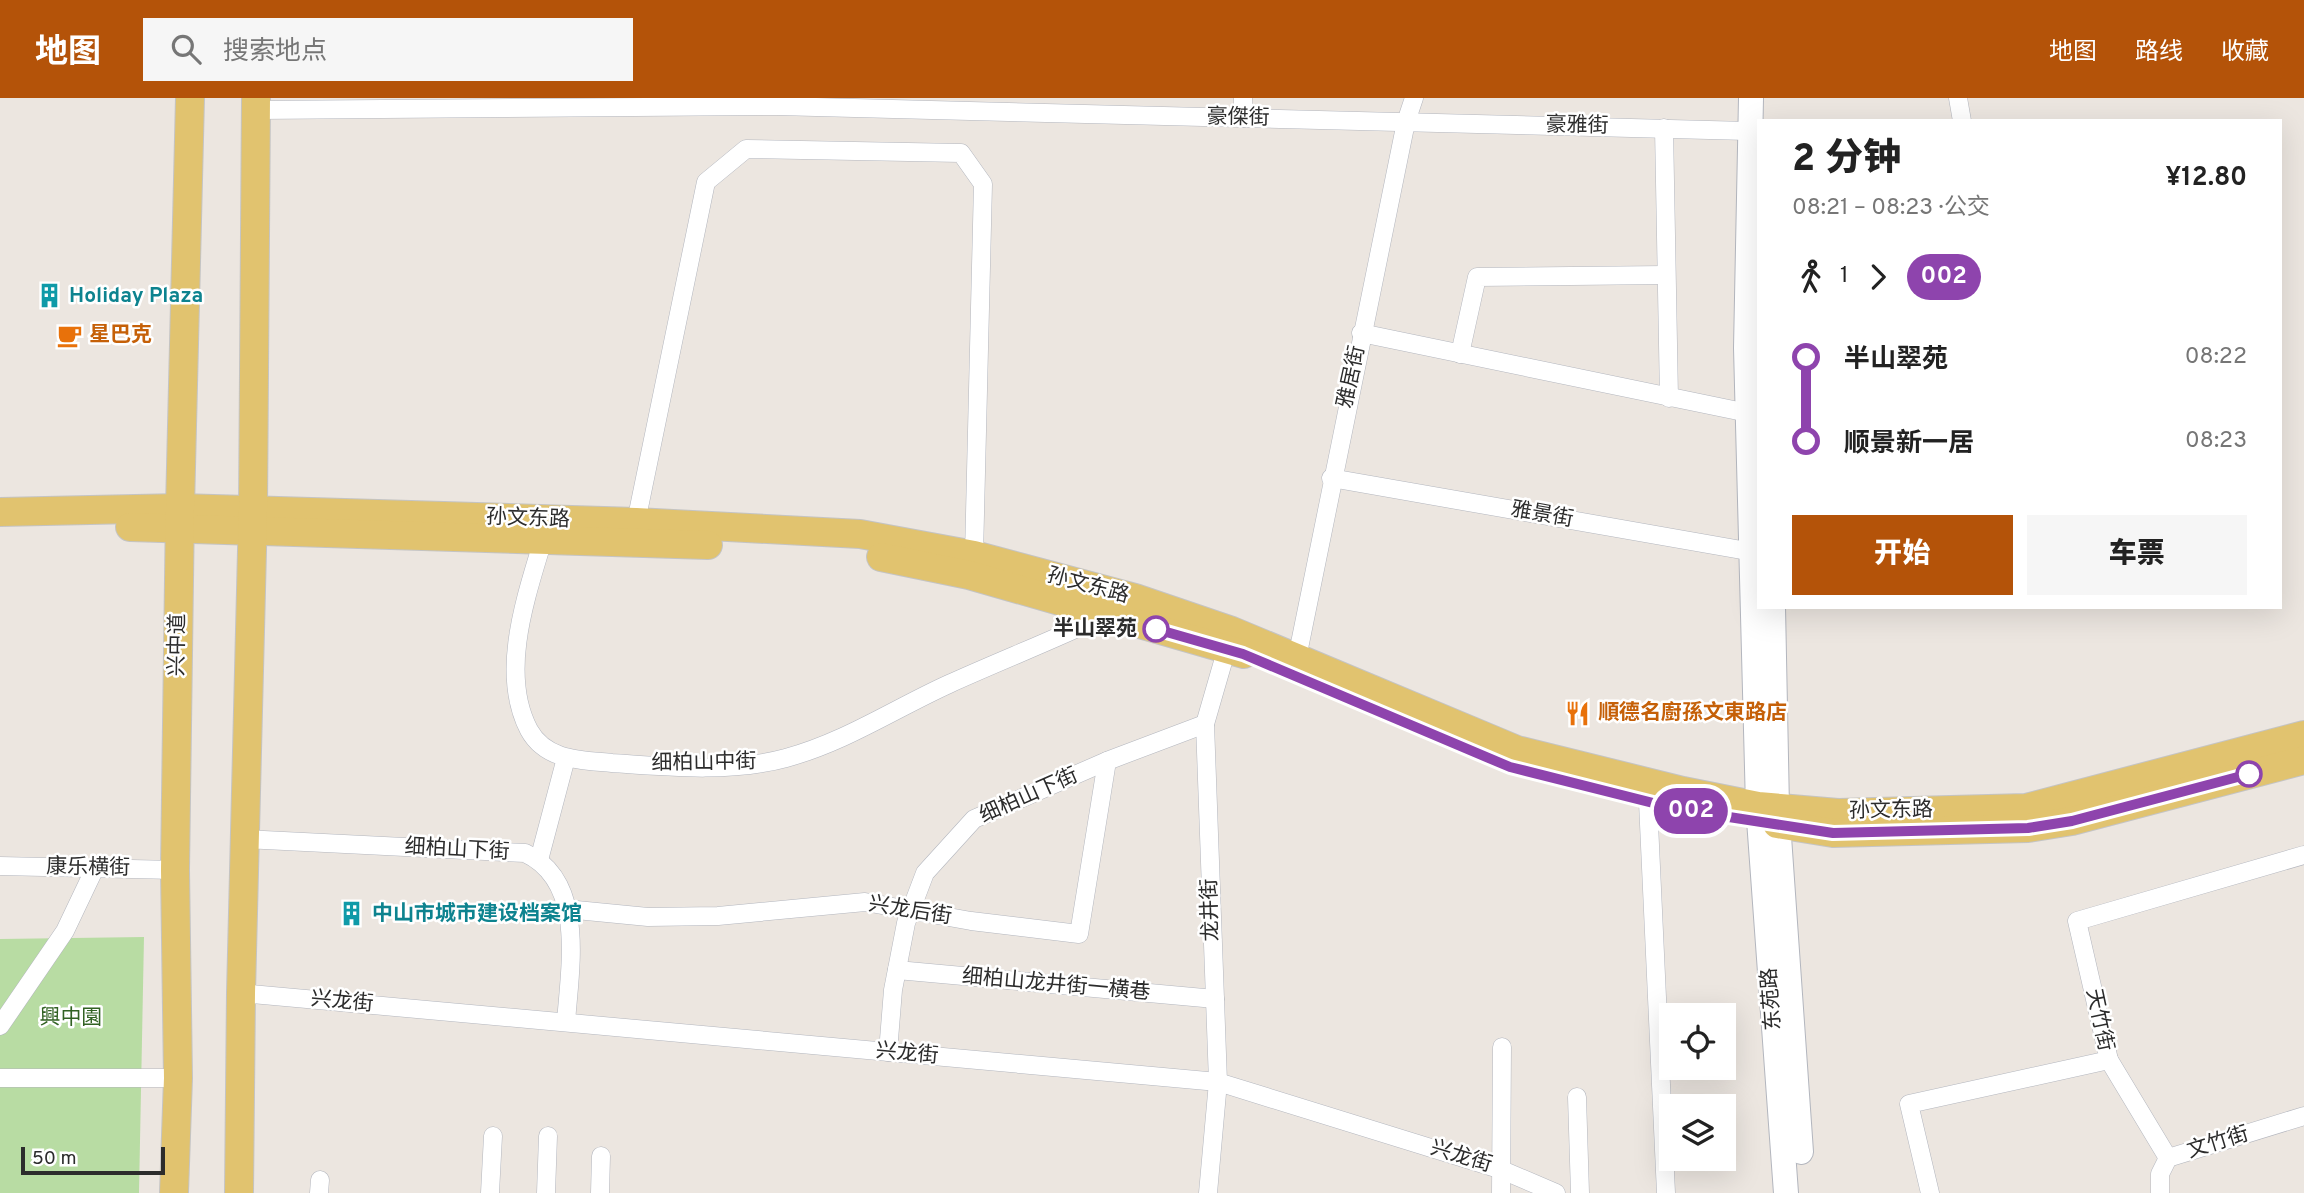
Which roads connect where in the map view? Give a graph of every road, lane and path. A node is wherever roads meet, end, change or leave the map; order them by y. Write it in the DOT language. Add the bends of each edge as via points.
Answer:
graph roads {
  1 [pos="190,98"];
  2 [pos="1243,98"];
  3 [pos="1414,98"];
  4 [pos="1751,98"];
  5 [pos="1766,98"];
  6 [pos="1958,98"];
  7 [pos="646,102"];
  8 [pos="779,102"];
  9 [pos="484,103"];
  10 [pos="256,104"];
  11 [pos="1243,118"];
  12 [pos="1759,119"];
  13 [pos="1962,119"];
  14 [pos="1406,122"];
  15 [pos="1757,126"];
  16 [pos="1664,128"];
  17 [pos="1666,275"];
  18 [pos="1362,333"];
  19 [pos="1460,354"];
  20 [pos="1669,398"];
  21 [pos="1748,413"];
  22 [pos="1331,478"];
  23 [pos="0,512"];
  24 [pos="180,518"];
  25 [pos="253,520"];
  26 [pos="636,522"];
  27 [pos="0,527"];
  28 [pos="543,540"];
  29 [pos="1753,552"];
  30 [pos="974,555"];
  31 [pos="1135,598"];
  32 [pos="1773,609"];
  33 [pos="1107,615"];
  34 [pos="1229,640"];
  35 [pos="1297,658"];
  36 [pos="1205,724"];
  37 [pos="2304,736"];
  38 [pos="566,758"];
  39 [pos="2304,760"];
  40 [pos="1107,761"];
  41 [pos="1648,802"];
  42 [pos="1768,815"];
  43 [pos="245,839"];
  44 [pos="2304,855"];
  45 [pos="539,860"];
  46 [pos="0,866"];
  47 [pos="95,868"];
  48 [pos="175,870"];
  49 [pos="566,909"];
  50 [pos="911,909"];
  51 [pos="897,970"];
  52 [pos="241,993"];
  53 [pos="1214,999"];
  54 [pos="566,1022"];
  55 [pos="0,1026"];
  56 [pos="1502,1047"];
  57 [pos="888,1052"];
  58 [pos="2109,1060"];
  59 [pos="0,1078"];
  60 [pos="178,1078"];
  61 [pos="1217,1082"];
  62 [pos="1577,1097"];
  63 [pos="2304,1116"];
  64 [pos="494,1136"];
  65 [pos="548,1136"];
  66 [pos="601,1156"];
  67 [pos="2168,1158"];
  68 [pos="1502,1170"];
  69 [pos="174,1193"];
  70 [pos="239,1193"];
  71 [pos="490,1193"];
  72 [pos="546,1193"];
  73 [pos="600,1193"];
  74 [pos="1208,1193"];
  75 [pos="1501,1193"];
  76 [pos="1556,1193"];
  77 [pos="1580,1193"];
  78 [pos="1666,1193"];
  79 [pos="1786,1193"];
  80 [pos="1803,1193"];
  81 [pos="1930,1193"];
  82 [pos="2160,1193"];
  1 -- 24 [label="main road, 兴中道"];
  2 -- 11 [label="street"];
  3 -- 14 [label="street, 雅居街"];
  4 -- 15 [label="street"];
  5 -- 12 [label="street"];
  6 -- 13 [label="street"];
  7 -- 8 [label="street, 豪傑街"];
  7 -- 9 [label="street, 豪傑街"];
  8 -- 11 [label="street, 豪傑街"];
  9 -- 10 [label="street, 豪傑街"];
  10 -- 25 [label="main road"];
  11 -- 14 [label="street, 豪傑街"];
  14 -- 16 [label="street, 豪雅街"];
  14 -- 18 [label="street, 雅居街"];
  15 -- 16 [label="street, 豪雅街"];
  15 -- 21 [label="street"];
  16 -- 17 [label="street"];
  17 -- 19 [label="street" via="1476,277"];
  17 -- 20 [label="street"];
  18 -- 19 [label="street"];
  18 -- 22 [label="street, 雅居街"];
  19 -- 20 [label="street"];
  20 -- 21 [label="street"];
  21 -- 29 [label="street"];
  22 -- 29 [label="street, 雅景街"];
  22 -- 35 [label="street, 雅居街"];
  23 -- 24 [label="main road, 孙文东路"];
  24 -- 25 [label="main road, 孙文东路"];
  24 -- 27 [label="main road, 孙文东路"];
  24 -- 48 [label="main road, 兴中道"];
  25 -- 26 [label="main road, 孙文东路"];
  25 -- 28 [label="main road, 孙文东路"];
  25 -- 43 [label="main road"];
  26 -- 30 [label="main road, 孙文东路" via="860,534"];
  26 -- 30 [label="street" via="706,182 746,149 961,153 983,184"];
  28 -- 33 [label="main road, 孙文东路" via="857,552 969,575"];
  28 -- 38 [label="street, 细柏山中街" via="520,631 518,702 529,731 545,751"];
  29 -- 42 [label="street"];
  30 -- 31 [label="main road, 孙文东路"];
  31 -- 33 [label="street, 细柏山中街"];
  31 -- 34 [label="main road, 孙文东路"];
  32 -- 42 [label="street"];
  33 -- 34 [label="main road, 孙文东路"];
  33 -- 38 [label="street, 细柏山中街" via="946,685 851,735 785,758 741,766"];
  34 -- 35 [label="main road, 孙文东路"];
  34 -- 36 [label="street, 龙井街"];
  34 -- 41 [label="main road, 孙文东路" via="1510,767"];
  35 -- 42 [label="main road, 孙文东路" via="1517,750"];
  36 -- 40 [label="street, 细柏山下街"];
  36 -- 53 [label="street, 龙井街"];
  37 -- 42 [label="main road, 孙文东路" via="2026,808"];
  38 -- 45 [label="street"];
  39 -- 42 [label="main road, 孙文东路" via="2072,821 2028,828 1833,833"];
  40 -- 50 [label="street, 细柏山下街" via="974,819 925,873"];
  40 -- 50 [label="street, 兴龙后街" via="1079,934"];
  41 -- 42 [label="main road, 孙文东路"];
  41 -- 78 [label="street"];
  42 -- 79 [label="street, 东苑路"];
  42 -- 80 [label="street, 东苑路"];
  43 -- 45 [label="street, 细柏山下街" via="525,853"];
  43 -- 52 [label="main road"];
  44 -- 58 [label="street, 天竹街" via="2077,921"];
  45 -- 49 [label="street, 细柏山下街" via="553,873"];
  46 -- 47 [label="street, 康乐横街"];
  47 -- 48 [label="street, 康乐横街"];
  47 -- 55 [label="street" via="65,931"];
  48 -- 60 [label="main road, 兴中道"];
  49 -- 50 [label="street, 兴龙后街" via="648,918 865,902"];
  49 -- 54 [label="street, 细柏山下街" via="571,943"];
  50 -- 51 [label="street, 细柏山下街"];
  51 -- 53 [label="street, 细柏山龙井街一横巷"];
  51 -- 57 [label="street, 细柏山下街"];
  52 -- 54 [label="street, 兴龙街"];
  52 -- 70 [label="main road"];
  53 -- 61 [label="street, 龙井街"];
  54 -- 57 [label="street, 兴龙街"];
  56 -- 68 [label="street"];
  57 -- 61 [label="street, 兴龙街"];
  58 -- 67 [label="street"];
  58 -- 81 [label="street, 天竹街" via="1909,1104"];
  59 -- 60 [label="street"];
  60 -- 69 [label="main road, 兴中道"];
  61 -- 68 [label="street, 兴龙街"];
  61 -- 74 [label="street, 龙井街"];
  62 -- 77 [label="street"];
  63 -- 67 [label="street, 文竹街"];
  64 -- 71 [label="street"];
  65 -- 72 [label="street"];
  66 -- 73 [label="street"];
  67 -- 82 [label="street, 文竹街" via="2160,1174"];
  68 -- 75 [label="street"];
  68 -- 76 [label="street, 兴龙街"];
}
